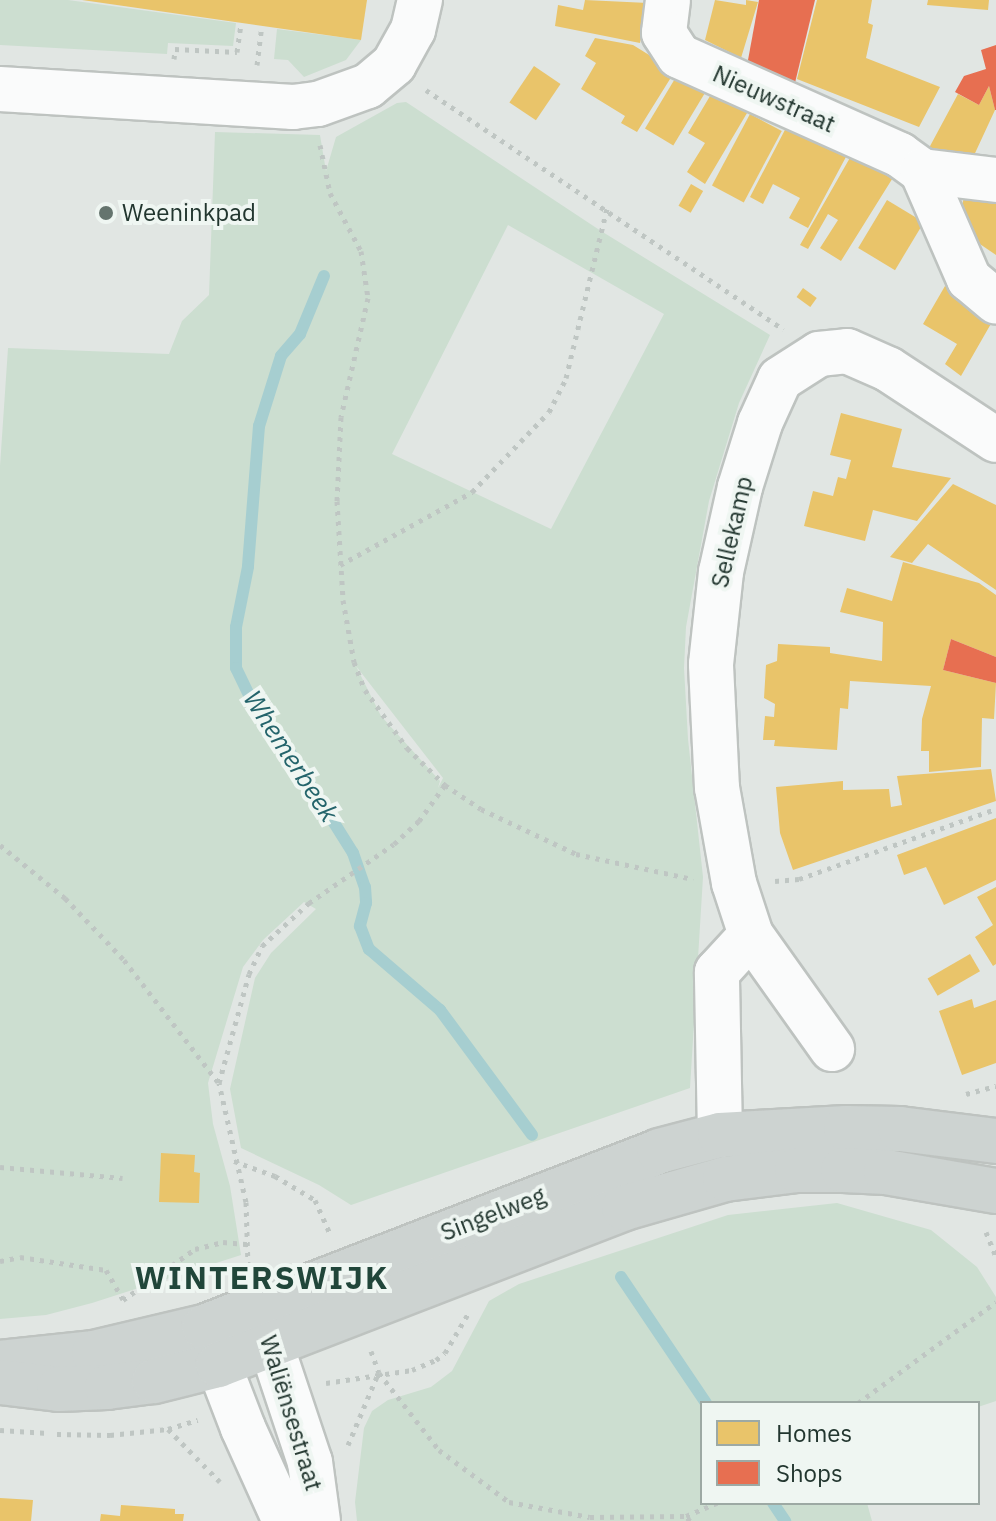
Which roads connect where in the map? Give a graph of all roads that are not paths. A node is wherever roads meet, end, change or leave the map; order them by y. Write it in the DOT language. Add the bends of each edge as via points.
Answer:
graph roads {
  1 [pos="668,0"];
  2 [pos="409,31"];
  3 [pos="0,89"];
  4 [pos="922,171"];
  5 [pos="996,180"];
  6 [pos="996,302"];
  7 [pos="996,440"];
  8 [pos="751,935"];
  9 [pos="832,1049"];
  10 [pos="720,1135"];
  11 [pos="996,1141"];
  12 [pos="990,1210"];
  13 [pos="259,1306"];
  14 [pos="211,1346"];
  15 [pos="0,1363"];
  16 [pos="0,1382"];
  17 [pos="285,1521"];
  18 [pos="318,1521"];
  1 -- 4 [label="street, Nieuwstraat" via="664,33 679,56 900,155"];
  2 -- 3 [label="street" via="368,86 318,104 293,107"];
  4 -- 5 [label="street, Nieuwstraat"];
  4 -- 6 [label="street" via="969,279"];
  7 -- 8 [label="street, Sellekamp" via="888,369 847,351 819,354 780,379 740,487 721,572 711,664 717,788 734,883"];
  8 -- 9 [label="street, Sellekamp"];
  8 -- 10 [label="street" via="717,972"];
  10 -- 11 [label="main road, Singelweg" via="860,1128"];
  10 -- 13 [label="main road, Singelweg" via="659,1151"];
  12 -- 13 [label="main road, Singelweg" via="886,1172 797,1170 725,1179"];
  13 -- 14 [label="main road, Singelweg"];
  13 -- 18 [label="street, Waliënsestraat" via="310,1462"];
  14 -- 15 [label="main road, Singelweg"];
  14 -- 16 [label="main road, Singelweg" via="154,1381 59,1389"];
  14 -- 17 [label="street, Waliënsestraat"];
}
